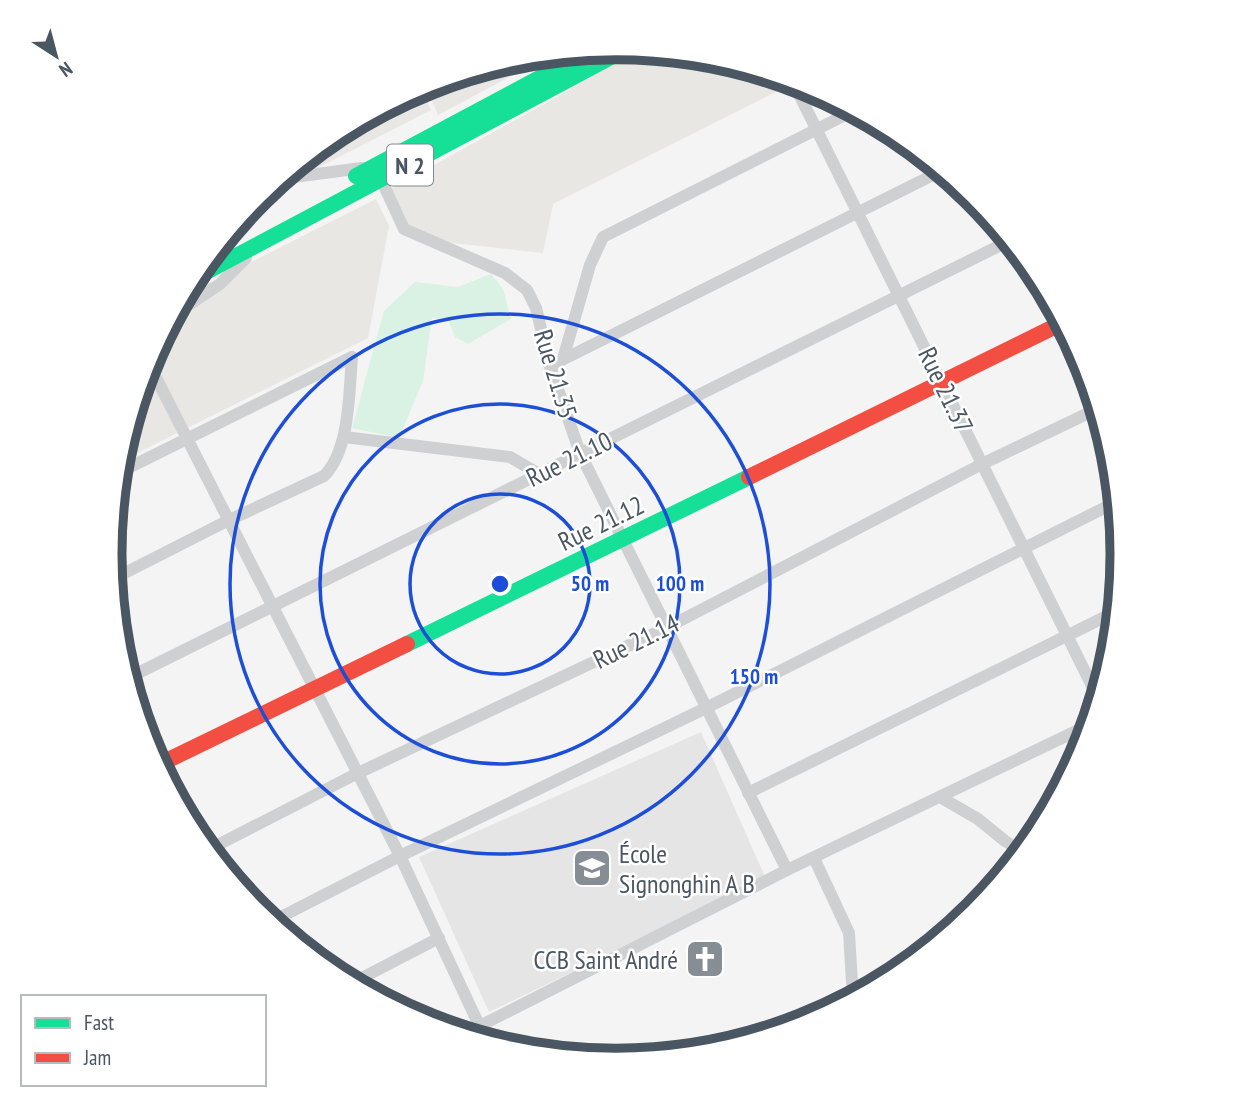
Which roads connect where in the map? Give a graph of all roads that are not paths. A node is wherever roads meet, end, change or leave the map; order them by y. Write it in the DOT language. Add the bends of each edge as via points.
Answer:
graph roads {
  1 [pos="605,60"];
  2 [pos="571,62"];
  3 [pos="799,95"];
  4 [pos="844,115"];
  5 [pos="816,129"];
  6 [pos="378,173"];
  7 [pos="933,175"];
  8 [pos="297,177"];
  9 [pos="858,212"];
  10 [pos="261,243"];
  11 [pos="1001,245"];
  12 [pos="231,246"];
  13 [pos="214,268"];
  14 [pos="899,296"];
  15 [pos="190,304"];
  16 [pos="1055,326"];
  17 [pos="563,359"];
  18 [pos="551,366"];
  19 [pos="156,376"];
  20 [pos="942,382"];
  21 [pos="1090,412"];
  22 [pos="344,437"];
  23 [pos="188,438"];
  24 [pos="580,453"];
  25 [pos="982,464"];
  26 [pos="130,467"];
  27 [pos="539,474"];
  28 [pos="1108,506"];
  29 [pos="227,521"];
  30 [pos="622,540"];
  31 [pos="1024,548"];
  32 [pos="123,574"];
  33 [pos="273,606"];
  34 [pos="1106,617"];
  35 [pos="666,628"];
  36 [pos="1068,637"];
  37 [pos="137,673"];
  38 [pos="1092,686"];
  39 [pos="313,689"];
  40 [pos="706,708"];
  41 [pos="1077,731"];
  42 [pos="168,760"];
  43 [pos="356,774"];
  44 [pos="748,793"];
  45 [pos="940,797"];
  46 [pos="218,845"];
  47 [pos="1014,846"];
  48 [pos="400,856"];
  49 [pos="814,858"];
  50 [pos="787,870"];
  51 [pos="282,917"];
  52 [pos="439,938"];
  53 [pos="363,977"];
  54 [pos="853,987"];
  55 [pos="479,1026"];
  1 -- 6 [label="street, N 2" via="449,146"];
  2 -- 6 [label="street, N 2"];
  3 -- 5 [label="street, Rue 21.37"];
  4 -- 5 [label="street"];
  5 -- 9 [label="street, Rue 21.37"];
  5 -- 17 [label="street" via="603,237 590,265"];
  6 -- 8 [label="street"];
  6 -- 10 [label="street, N 2"];
  6 -- 12 [label="street, N 2"];
  6 -- 18 [label="street, Rue 21.35" via="404,229 505,273 527,290"];
  7 -- 9 [label="street"];
  9 -- 14 [label="street, Rue 21.37"];
  9 -- 17 [label="street"];
  10 -- 13 [label="street, N 2"];
  10 -- 15 [label="street" via="220,284"];
  11 -- 14 [label="street, Rue 21.10"];
  14 -- 20 [label="street, Rue 21.37"];
  14 -- 24 [label="street, Rue 21.10"];
  16 -- 20 [label="street, Rue 21.12"];
  17 -- 18 [label="street"];
  18 -- 24 [label="street, Rue 21.35"];
  19 -- 23 [label="street"];
  20 -- 25 [label="street, Rue 21.37"];
  20 -- 30 [label="street, Rue 21.12"];
  21 -- 25 [label="street, Rue 21.14"];
  22 -- 23 [label="street" via="352,357"];
  22 -- 27 [label="street" via="510,457"];
  22 -- 29 [label="street" via="324,476"];
  23 -- 26 [label="street"];
  23 -- 29 [label="street"];
  24 -- 27 [label="street, Rue 21.10"];
  24 -- 30 [label="street, Rue 21.35"];
  25 -- 31 [label="street, Rue 21.37"];
  25 -- 35 [label="street, Rue 21.14"];
  27 -- 33 [label="street, Rue 21.10"];
  28 -- 31 [label="street"];
  29 -- 32 [label="street"];
  29 -- 33 [label="street"];
  30 -- 35 [label="street, Rue 21.35"];
  30 -- 39 [label="street, Rue 21.12"];
  31 -- 36 [label="street, Rue 21.37"];
  31 -- 40 [label="street"];
  33 -- 37 [label="street, Rue 21.10"];
  33 -- 39 [label="street"];
  34 -- 36 [label="street"];
  35 -- 40 [label="street, Rue 21.35"];
  35 -- 43 [label="street, Rue 21.14"];
  36 -- 38 [label="street, Rue 21.37"];
  36 -- 44 [label="street"];
  39 -- 42 [label="street, Rue 21.12"];
  39 -- 43 [label="street"];
  40 -- 44 [label="street, Rue 21.35"];
  40 -- 48 [label="street"];
  41 -- 45 [label="street"];
  43 -- 46 [label="street, Rue 21.14"];
  43 -- 48 [label="street"];
  44 -- 50 [label="street, Rue 21.35"];
  45 -- 47 [label="street"];
  45 -- 49 [label="street"];
  48 -- 51 [label="street"];
  48 -- 52 [label="street"];
  49 -- 50 [label="street"];
  49 -- 54 [label="street" via="849,933"];
  50 -- 55 [label="street"];
  52 -- 53 [label="street"];
  52 -- 55 [label="street"];
}
